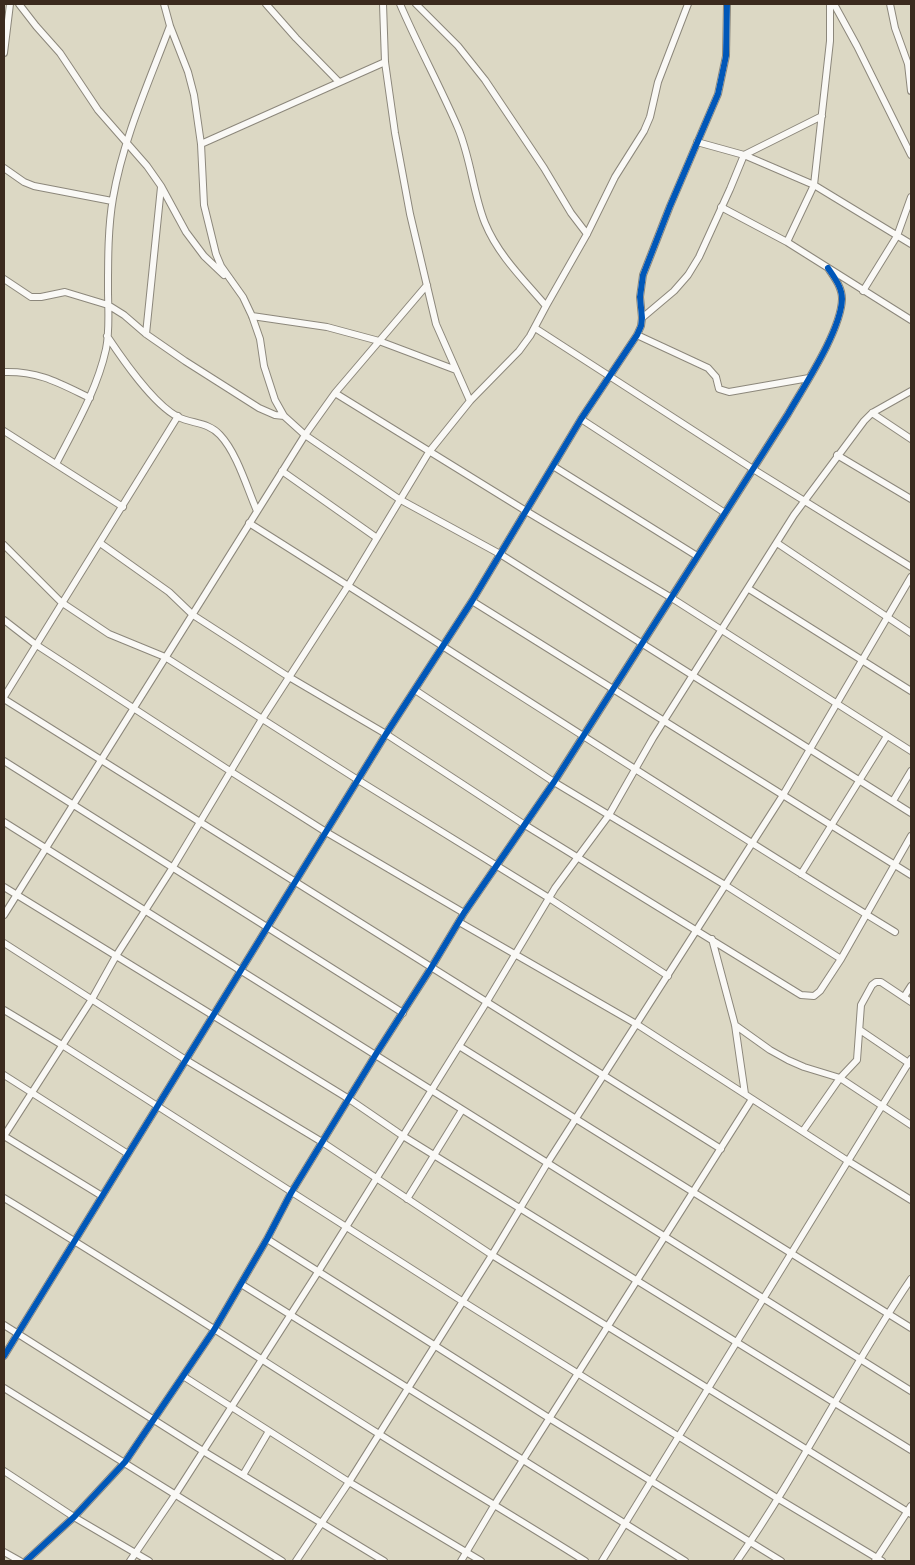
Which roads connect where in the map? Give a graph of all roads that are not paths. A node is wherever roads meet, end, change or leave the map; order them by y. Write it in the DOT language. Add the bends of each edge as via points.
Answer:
graph roads {
  1 [pos="10,4"];
  2 [pos="19,4"];
  3 [pos="164,4"];
  4 [pos="266,4"];
  5 [pos="383,4"];
  6 [pos="400,4"];
  7 [pos="416,4"];
  8 [pos="688,4"];
  9 [pos="727,4"];
  10 [pos="830,4"];
  11 [pos="834,4"];
  12 [pos="890,4"];
  13 [pos="170,26"];
  14 [pos="4,53"];
  15 [pos="385,62"];
  16 [pos="339,82"];
  17 [pos="911,91"];
  18 [pos="822,116"];
  19 [pos="127,142"];
  20 [pos="697,142"];
  21 [pos="201,144"];
  22 [pos="744,155"];
  23 [pos="911,155"];
  24 [pos="4,168"];
  25 [pos="814,185"];
  26 [pos="161,186"];
  27 [pos="911,196"];
  28 [pos="112,201"];
  29 [pos="721,207"];
  30 [pos="587,234"];
  31 [pos="897,236"];
  32 [pos="787,242"];
  33 [pos="911,244"];
  34 [pos="828,268"];
  35 [pos="4,279"];
  36 [pos="230,280"];
  37 [pos="427,285"];
  38 [pos="863,291"];
  39 [pos="108,305"];
  40 [pos="546,306"];
  41 [pos="252,316"];
  42 [pos="642,318"];
  43 [pos="911,320"];
  44 [pos="534,328"];
  45 [pos="146,334"];
  46 [pos="637,335"];
  47 [pos="107,336"];
  48 [pos="379,341"];
  49 [pos="456,370"];
  50 [pos="4,372"];
  51 [pos="610,376"];
  52 [pos="809,378"];
  53 [pos="911,391"];
  54 [pos="335,393"];
  55 [pos="90,398"];
  56 [pos="470,401"];
  57 [pos="872,413"];
  58 [pos="178,416"];
  59 [pos="284,416"];
  60 [pos="581,419"];
  61 [pos="4,431"];
  62 [pos="305,435"];
  63 [pos="911,439"];
  64 [pos="429,452"];
  65 [pos="837,455"];
  66 [pos="56,464"];
  67 [pos="553,466"];
  68 [pos="753,469"];
  69 [pos="282,471"];
  70 [pos="911,498"];
  71 [pos="399,499"];
  72 [pos="804,500"];
  73 [pos="123,507"];
  74 [pos="257,511"];
  75 [pos="526,511"];
  76 [pos="725,513"];
  77 [pos="249,524"];
  78 [pos="377,538"];
  79 [pos="100,543"];
  80 [pos="777,543"];
  81 [pos="4,545"];
  82 [pos="500,554"];
  83 [pos="697,556"];
  84 [pos="911,568"];
  85 [pos="911,577"];
  86 [pos="348,586"];
  87 [pos="748,588"];
  88 [pos="670,597"];
  89 [pos="472,601"];
  90 [pos="61,602"];
  91 [pos="192,615"];
  92 [pos="887,618"];
  93 [pos="4,620"];
  94 [pos="722,630"];
  95 [pos="911,633"];
  96 [pos="642,643"];
  97 [pos="35,644"];
  98 [pos="443,646"];
  99 [pos="164,657"];
  100 [pos="863,661"];
  101 [pos="693,675"];
  102 [pos="289,677"];
  103 [pos="614,688"];
  104 [pos="414,690"];
  105 [pos="911,690"];
  106 [pos="4,698"];
  107 [pos="836,705"];
  108 [pos="133,708"];
  109 [pos="262,718"];
  110 [pos="664,719"];
  111 [pos="386,734"];
  112 [pos="583,736"];
  113 [pos="887,736"];
  114 [pos="810,750"];
  115 [pos="911,752"];
  116 [pos="4,760"];
  117 [pos="101,760"];
  118 [pos="635,770"];
  119 [pos="230,771"];
  120 [pos="911,772"];
  121 [pos="358,780"];
  122 [pos="858,780"];
  123 [pos="554,782"];
  124 [pos="783,794"];
  125 [pos="893,801"];
  126 [pos="74,804"];
  127 [pos="911,813"];
  128 [pos="609,815"];
  129 [pos="4,822"];
  130 [pos="199,822"];
  131 [pos="525,824"];
  132 [pos="831,824"];
  133 [pos="326,832"];
  134 [pos="911,836"];
  135 [pos="752,843"];
  136 [pos="46,848"];
  137 [pos="579,857"];
  138 [pos="894,864"];
  139 [pos="496,866"];
  140 [pos="172,867"];
  141 [pos="801,874"];
  142 [pos="911,875"];
  143 [pos="295,882"];
  144 [pos="725,885"];
  145 [pos="4,887"];
  146 [pos="16,895"];
  147 [pos="549,898"];
  148 [pos="145,910"];
  149 [pos="464,913"];
  150 [pos="866,914"];
  151 [pos="4,915"];
  152 [pos="458,922"];
  153 [pos="268,926"];
  154 [pos="697,929"];
  155 [pos="895,932"];
  156 [pos="712,939"];
  157 [pos="4,943"];
  158 [pos="516,954"];
  159 [pos="116,956"];
  160 [pos="841,959"];
  161 [pos="431,968"];
  162 [pos="241,969"];
  163 [pos="668,976"];
  164 [pos="911,986"];
  165 [pos="904,997"];
  166 [pos="92,999"];
  167 [pos="911,1002"];
  168 [pos="486,1003"];
  169 [pos="4,1010"];
  170 [pos="403,1013"];
  171 [pos="213,1016"];
  172 [pos="638,1025"];
  173 [pos="734,1025"];
  174 [pos="860,1030"];
  175 [pos="62,1045"];
  176 [pos="459,1046"];
  177 [pos="376,1054"];
  178 [pos="186,1060"];
  179 [pos="910,1062"];
  180 [pos="4,1074"];
  181 [pos="605,1075"];
  182 [pos="840,1078"];
  183 [pos="431,1091"];
  184 [pos="32,1093"];
  185 [pos="745,1094"];
  186 [pos="349,1099"];
  187 [pos="752,1099"];
  188 [pos="882,1106"];
  189 [pos="157,1107"];
  190 [pos="462,1110"];
  191 [pos="576,1120"];
  192 [pos="911,1125"];
  193 [pos="803,1131"];
  194 [pos="4,1136"];
  195 [pos="402,1136"];
  196 [pos="322,1142"];
  197 [pos="721,1149"];
  198 [pos="128,1154"];
  199 [pos="434,1156"];
  200 [pos="848,1161"];
  201 [pos="548,1162"];
  202 [pos="377,1178"];
  203 [pos="291,1193"];
  204 [pos="692,1193"];
  205 [pos="102,1196"];
  206 [pos="4,1198"];
  207 [pos="407,1199"];
  208 [pos="911,1200"];
  209 [pos="520,1209"];
  210 [pos="345,1226"];
  211 [pos="665,1236"];
  212 [pos="267,1239"];
  213 [pos="75,1241"];
  214 [pos="792,1254"];
  215 [pos="492,1255"];
  216 [pos="318,1272"];
  217 [pos="911,1279"];
  218 [pos="637,1281"];
  219 [pos="241,1284"];
  220 [pos="764,1298"];
  221 [pos="462,1301"];
  222 [pos="888,1313"];
  223 [pos="290,1315"];
  224 [pos="4,1326"];
  225 [pos="608,1326"];
  226 [pos="911,1328"];
  227 [pos="214,1330"];
  228 [pos="18,1334"];
  229 [pos="737,1342"];
  230 [pos="435,1346"];
  231 [pos="4,1356"];
  232 [pos="262,1358"];
  233 [pos="860,1359"];
  234 [pos="578,1373"];
  235 [pos="183,1376"];
  236 [pos="4,1388"];
  237 [pos="408,1388"];
  238 [pos="709,1388"];
  239 [pos="911,1391"];
  240 [pos="834,1402"];
  241 [pos="231,1406"];
  242 [pos="550,1418"];
  243 [pos="153,1420"];
  244 [pos="269,1431"];
  245 [pos="379,1434"];
  246 [pos="678,1437"];
  247 [pos="807,1448"];
  248 [pos="911,1450"];
  249 [pos="204,1451"];
  250 [pos="523,1460"];
  251 [pos="125,1462"];
  252 [pos="4,1471"];
  253 [pos="243,1475"];
  254 [pos="651,1481"];
  255 [pos="349,1482"];
  256 [pos="175,1496"];
  257 [pos="777,1498"];
  258 [pos="495,1504"];
  259 [pos="910,1510"];
  260 [pos="74,1517"];
  261 [pos="321,1522"];
  262 [pos="625,1523"];
  263 [pos="750,1542"];
  264 [pos="4,1552"];
  265 [pos="466,1552"];
  266 [pos="135,1554"];
  267 [pos="878,1560"];
  268 [pos="20,1561"];
  269 [pos="26,1561"];
  270 [pos="130,1561"];
  271 [pos="149,1561"];
  272 [pos="282,1561"];
  273 [pos="296,1561"];
  274 [pos="384,1561"];
  275 [pos="461,1561"];
  276 [pos="481,1561"];
  277 [pos="585,1561"];
  278 [pos="602,1561"];
  279 [pos="685,1561"];
  280 [pos="737,1561"];
  281 [pos="781,1561"];
  1 -- 14 [label="street"];
  2 -- 19 [label="street" via="60,52 98,110"];
  3 -- 13 [label="street"];
  4 -- 16 [label="street"];
  5 -- 15 [label="street"];
  6 -- 40 [label="street" via="458,129 484,222 509,263"];
  7 -- 30 [label="street" via="486,80"];
  8 -- 30 [label="street" via="658,82 644,131 611,185"];
  9 -- 20 [label="street" via="726,56 718,94"];
  10 -- 18 [label="street" via="830,41"];
  11 -- 23 [label="street"];
  12 -- 17 [label="street" via="908,64"];
  13 -- 19 [label="street"];
  13 -- 21 [label="street" via="188,72"];
  15 -- 16 [label="street"];
  15 -- 37 [label="street" via="410,214"];
  16 -- 21 [label="street"];
  18 -- 22 [label="street"];
  18 -- 25 [label="street"];
  19 -- 26 [label="street"];
  19 -- 28 [label="street"];
  20 -- 22 [label="street"];
  20 -- 42 [label="street" via="643,275"];
  21 -- 36 [label="street" via="204,205 216,254"];
  22 -- 25 [label="street"];
  22 -- 29 [label="street"];
  24 -- 28 [label="street" via="34,186"];
  25 -- 31 [label="street"];
  25 -- 32 [label="street"];
  26 -- 36 [label="street" via="186,232 204,256"];
  26 -- 45 [label="street"];
  27 -- 31 [label="street"];
  28 -- 39 [label="street"];
  29 -- 32 [label="street"];
  29 -- 42 [label="street" via="688,275"];
  30 -- 40 [label="street"];
  31 -- 33 [label="street"];
  31 -- 38 [label="street"];
  32 -- 34 [label="street"];
  34 -- 38 [label="street"];
  34 -- 52 [label="street" via="842,298 840,312"];
  35 -- 39 [label="street" via="31,296 65,292"];
  36 -- 41 [label="street"];
  37 -- 48 [label="street"];
  37 -- 49 [label="street" via="436,324"];
  38 -- 43 [label="street"];
  39 -- 45 [label="street"];
  39 -- 47 [label="street"];
  40 -- 44 [label="street"];
  41 -- 48 [label="street" via="327,327"];
  41 -- 59 [label="street" via="272,392"];
  42 -- 46 [label="street"];
  44 -- 51 [label="street"];
  44 -- 56 [label="street" via="525,344"];
  45 -- 59 [label="street" via="259,408"];
  46 -- 51 [label="street"];
  46 -- 52 [label="street" via="708,368 723,391"];
  47 -- 55 [label="street" via="100,373"];
  47 -- 58 [label="street" via="127,367"];
  48 -- 49 [label="street"];
  48 -- 54 [label="street"];
  49 -- 56 [label="street"];
  50 -- 55 [label="street" via="38,375"];
  51 -- 60 [label="street"];
  51 -- 68 [label="street"];
  52 -- 68 [label="street"];
  53 -- 57 [label="street"];
  54 -- 62 [label="street"];
  54 -- 64 [label="street"];
  55 -- 66 [label="street"];
  56 -- 64 [label="street"];
  57 -- 63 [label="street"];
  57 -- 65 [label="street"];
  58 -- 73 [label="street"];
  58 -- 74 [label="street" via="211,427 220,435 234,457"];
  59 -- 62 [label="street"];
  60 -- 67 [label="street"];
  60 -- 76 [label="street"];
  61 -- 66 [label="street"];
  62 -- 69 [label="street"];
  62 -- 71 [label="street"];
  64 -- 71 [label="street"];
  64 -- 75 [label="street"];
  65 -- 70 [label="street"];
  65 -- 72 [label="street"];
  66 -- 73 [label="street"];
  67 -- 75 [label="street"];
  67 -- 83 [label="street"];
  68 -- 72 [label="street"];
  68 -- 76 [label="street"];
  69 -- 74 [label="street"];
  69 -- 78 [label="street"];
  71 -- 78 [label="street"];
  71 -- 82 [label="street"];
  72 -- 80 [label="street"];
  72 -- 84 [label="street"];
  73 -- 79 [label="street"];
  74 -- 77 [label="street"];
  75 -- 82 [label="street"];
  75 -- 88 [label="street"];
  76 -- 83 [label="street"];
  77 -- 86 [label="street"];
  77 -- 91 [label="street"];
  78 -- 86 [label="street"];
  79 -- 90 [label="street"];
  79 -- 91 [label="street" via="169,592"];
  80 -- 87 [label="street"];
  80 -- 92 [label="street"];
  81 -- 90 [label="street"];
  82 -- 89 [label="street"];
  82 -- 96 [label="street"];
  83 -- 88 [label="street"];
  85 -- 92 [label="street"];
  86 -- 98 [label="street"];
  86 -- 102 [label="street"];
  87 -- 94 [label="street"];
  87 -- 100 [label="street"];
  88 -- 94 [label="street"];
  88 -- 96 [label="street"];
  89 -- 98 [label="street"];
  89 -- 103 [label="street"];
  90 -- 97 [label="street"];
  90 -- 99 [label="street" via="110,634"];
  91 -- 99 [label="street"];
  91 -- 102 [label="street"];
  92 -- 95 [label="street"];
  92 -- 100 [label="street"];
  93 -- 97 [label="street"];
  94 -- 101 [label="street"];
  94 -- 107 [label="street"];
  96 -- 101 [label="street"];
  96 -- 103 [label="street"];
  97 -- 106 [label="street"];
  97 -- 108 [label="street"];
  98 -- 104 [label="street"];
  98 -- 112 [label="street"];
  99 -- 108 [label="street"];
  99 -- 109 [label="street"];
  100 -- 105 [label="street"];
  100 -- 107 [label="street"];
  101 -- 110 [label="street"];
  101 -- 114 [label="street"];
  102 -- 109 [label="street"];
  102 -- 111 [label="street"];
  103 -- 110 [label="street"];
  103 -- 112 [label="street"];
  104 -- 111 [label="street"];
  104 -- 123 [label="street"];
  106 -- 117 [label="street"];
  107 -- 113 [label="street"];
  107 -- 114 [label="street"];
  108 -- 117 [label="street"];
  108 -- 119 [label="street"];
  109 -- 119 [label="street"];
  109 -- 121 [label="street"];
  110 -- 118 [label="street"];
  110 -- 124 [label="street"];
  111 -- 121 [label="street"];
  111 -- 131 [label="street"];
  112 -- 118 [label="street"];
  112 -- 123 [label="street"];
  113 -- 115 [label="street"];
  113 -- 122 [label="street"];
  114 -- 122 [label="street"];
  114 -- 124 [label="street"];
  116 -- 126 [label="street"];
  117 -- 126 [label="street"];
  117 -- 130 [label="street"];
  118 -- 128 [label="street"];
  118 -- 135 [label="street"];
  119 -- 130 [label="street"];
  119 -- 133 [label="street"];
  120 -- 125 [label="street"];
  121 -- 133 [label="street"];
  121 -- 139 [label="street"];
  122 -- 125 [label="street"];
  122 -- 132 [label="street"];
  123 -- 128 [label="street"];
  123 -- 131 [label="street"];
  124 -- 132 [label="street"];
  124 -- 135 [label="street"];
  125 -- 127 [label="street"];
  126 -- 136 [label="street"];
  126 -- 140 [label="street"];
  128 -- 137 [label="street"];
  128 -- 144 [label="street"];
  129 -- 136 [label="street"];
  130 -- 140 [label="street"];
  130 -- 143 [label="street"];
  131 -- 137 [label="street"];
  131 -- 139 [label="street"];
  132 -- 138 [label="street"];
  132 -- 141 [label="street"];
  133 -- 143 [label="street"];
  133 -- 149 [label="street"];
  134 -- 138 [label="street"];
  135 -- 141 [label="street"];
  135 -- 144 [label="street"];
  136 -- 146 [label="street"];
  136 -- 148 [label="street"];
  137 -- 147 [label="street"];
  137 -- 154 [label="street"];
  138 -- 142 [label="street"];
  138 -- 150 [label="street"];
  139 -- 147 [label="street"];
  139 -- 149 [label="street"];
  140 -- 148 [label="street"];
  140 -- 153 [label="street"];
  141 -- 150 [label="street"];
  143 -- 153 [label="street"];
  143 -- 161 [label="street"];
  144 -- 154 [label="street"];
  144 -- 160 [label="street"];
  145 -- 146 [label="street"];
  146 -- 151 [label="street"];
  146 -- 159 [label="street"];
  147 -- 158 [label="street"];
  147 -- 163 [label="street"];
  148 -- 159 [label="street"];
  148 -- 162 [label="street"];
  149 -- 152 [label="street"];
  150 -- 155 [label="street"];
  150 -- 160 [label="street"];
  152 -- 158 [label="street"];
  152 -- 161 [label="street"];
  153 -- 162 [label="street"];
  153 -- 170 [label="street"];
  154 -- 156 [label="street"];
  154 -- 163 [label="street"];
  156 -- 160 [label="street" via="801,995 814,996 820,991"];
  156 -- 173 [label="street"];
  157 -- 166 [label="street"];
  158 -- 168 [label="street"];
  158 -- 172 [label="street"];
  159 -- 166 [label="street"];
  159 -- 171 [label="street"];
  161 -- 168 [label="street"];
  161 -- 170 [label="street"];
  162 -- 171 [label="street"];
  162 -- 177 [label="street"];
  163 -- 172 [label="street"];
  164 -- 165 [label="street"];
  165 -- 167 [label="street"];
  165 -- 174 [label="street" via="881,982 872,985 861,1005"];
  166 -- 175 [label="street"];
  166 -- 178 [label="street"];
  168 -- 176 [label="street"];
  168 -- 181 [label="street"];
  169 -- 175 [label="street"];
  170 -- 177 [label="street"];
  171 -- 178 [label="street"];
  171 -- 186 [label="street"];
  172 -- 181 [label="street"];
  172 -- 185 [label="street"];
  173 -- 182 [label="street" via="788,1060"];
  173 -- 185 [label="street"];
  174 -- 179 [label="street"];
  174 -- 182 [label="street" via="857,1060"];
  175 -- 184 [label="street"];
  175 -- 189 [label="street"];
  176 -- 183 [label="street"];
  176 -- 191 [label="street"];
  177 -- 183 [label="street"];
  177 -- 186 [label="street"];
  178 -- 189 [label="street"];
  178 -- 196 [label="street"];
  179 -- 188 [label="street"];
  180 -- 184 [label="street"];
  181 -- 191 [label="street"];
  181 -- 197 [label="street"];
  182 -- 188 [label="street"];
  182 -- 193 [label="street"];
  183 -- 190 [label="street"];
  183 -- 195 [label="street"];
  184 -- 194 [label="street"];
  184 -- 198 [label="street"];
  185 -- 187 [label="street"];
  186 -- 195 [label="street"];
  186 -- 196 [label="street"];
  187 -- 193 [label="street"];
  187 -- 197 [label="street"];
  188 -- 192 [label="street"];
  188 -- 200 [label="street"];
  189 -- 198 [label="street"];
  189 -- 203 [label="street"];
  190 -- 199 [label="street"];
  190 -- 201 [label="street"];
  191 -- 201 [label="street"];
  191 -- 204 [label="street"];
  193 -- 200 [label="street"];
  194 -- 205 [label="street"];
  195 -- 199 [label="street"];
  195 -- 202 [label="street"];
  196 -- 202 [label="street"];
  196 -- 203 [label="street"];
  197 -- 204 [label="street"];
  198 -- 205 [label="street"];
  199 -- 207 [label="street"];
  199 -- 209 [label="street"];
  200 -- 208 [label="street"];
  200 -- 214 [label="street"];
  201 -- 209 [label="street"];
  201 -- 211 [label="street"];
  202 -- 207 [label="street"];
  202 -- 210 [label="street"];
  203 -- 210 [label="street"];
  203 -- 212 [label="street"];
  204 -- 211 [label="street"];
  204 -- 214 [label="street"];
  205 -- 213 [label="street"];
  206 -- 213 [label="street"];
  207 -- 215 [label="street"];
  209 -- 215 [label="street"];
  209 -- 218 [label="street"];
  210 -- 216 [label="street"];
  210 -- 221 [label="street"];
  211 -- 218 [label="street"];
  211 -- 220 [label="street"];
  212 -- 216 [label="street"];
  212 -- 219 [label="street"];
  213 -- 227 [label="street"];
  213 -- 228 [label="street"];
  214 -- 220 [label="street"];
  214 -- 222 [label="street"];
  215 -- 221 [label="street"];
  215 -- 225 [label="street"];
  216 -- 223 [label="street"];
  216 -- 230 [label="street"];
  217 -- 222 [label="street"];
  218 -- 225 [label="street"];
  218 -- 229 [label="street"];
  219 -- 223 [label="street"];
  219 -- 227 [label="street"];
  220 -- 229 [label="street"];
  220 -- 233 [label="street"];
  221 -- 230 [label="street"];
  221 -- 234 [label="street"];
  222 -- 226 [label="street"];
  222 -- 233 [label="street"];
  223 -- 232 [label="street"];
  223 -- 237 [label="street"];
  224 -- 228 [label="street"];
  225 -- 234 [label="street"];
  225 -- 238 [label="street"];
  227 -- 232 [label="street"];
  227 -- 235 [label="street"];
  228 -- 231 [label="street"];
  228 -- 243 [label="street"];
  229 -- 238 [label="street"];
  229 -- 240 [label="street"];
  230 -- 237 [label="street"];
  230 -- 242 [label="street"];
  232 -- 241 [label="street"];
  232 -- 245 [label="street"];
  233 -- 239 [label="street"];
  233 -- 240 [label="street"];
  234 -- 242 [label="street"];
  234 -- 246 [label="street"];
  235 -- 241 [label="street"];
  235 -- 243 [label="street"];
  236 -- 251 [label="street"];
  237 -- 245 [label="street"];
  237 -- 250 [label="street"];
  238 -- 246 [label="street"];
  238 -- 247 [label="street"];
  240 -- 247 [label="street"];
  240 -- 248 [label="street"];
  241 -- 244 [label="street"];
  241 -- 249 [label="street"];
  242 -- 250 [label="street"];
  242 -- 254 [label="street"];
  243 -- 249 [label="street"];
  243 -- 251 [label="street"];
  244 -- 253 [label="street"];
  244 -- 255 [label="street"];
  245 -- 255 [label="street"];
  245 -- 258 [label="street"];
  246 -- 254 [label="street"];
  246 -- 257 [label="street"];
  247 -- 257 [label="street"];
  247 -- 259 [label="street"];
  249 -- 253 [label="street"];
  249 -- 256 [label="street"];
  250 -- 258 [label="street"];
  250 -- 262 [label="street"];
  251 -- 256 [label="street"];
  251 -- 260 [label="street"];
  252 -- 260 [label="street"];
  253 -- 261 [label="street"];
  254 -- 262 [label="street"];
  254 -- 263 [label="street"];
  255 -- 261 [label="street"];
  255 -- 265 [label="street"];
  256 -- 266 [label="street"];
  256 -- 272 [label="street"];
  257 -- 263 [label="street"];
  257 -- 267 [label="street"];
  258 -- 265 [label="street"];
  258 -- 277 [label="street"];
  259 -- 267 [label="street"];
  260 -- 266 [label="street"];
  260 -- 269 [label="street"];
  261 -- 273 [label="street"];
  261 -- 274 [label="street"];
  262 -- 278 [label="street"];
  262 -- 279 [label="street"];
  263 -- 280 [label="street"];
  263 -- 281 [label="street"];
  264 -- 268 [label="street"];
  265 -- 275 [label="street"];
  265 -- 276 [label="street"];
  266 -- 270 [label="street"];
  266 -- 271 [label="street"];
}
